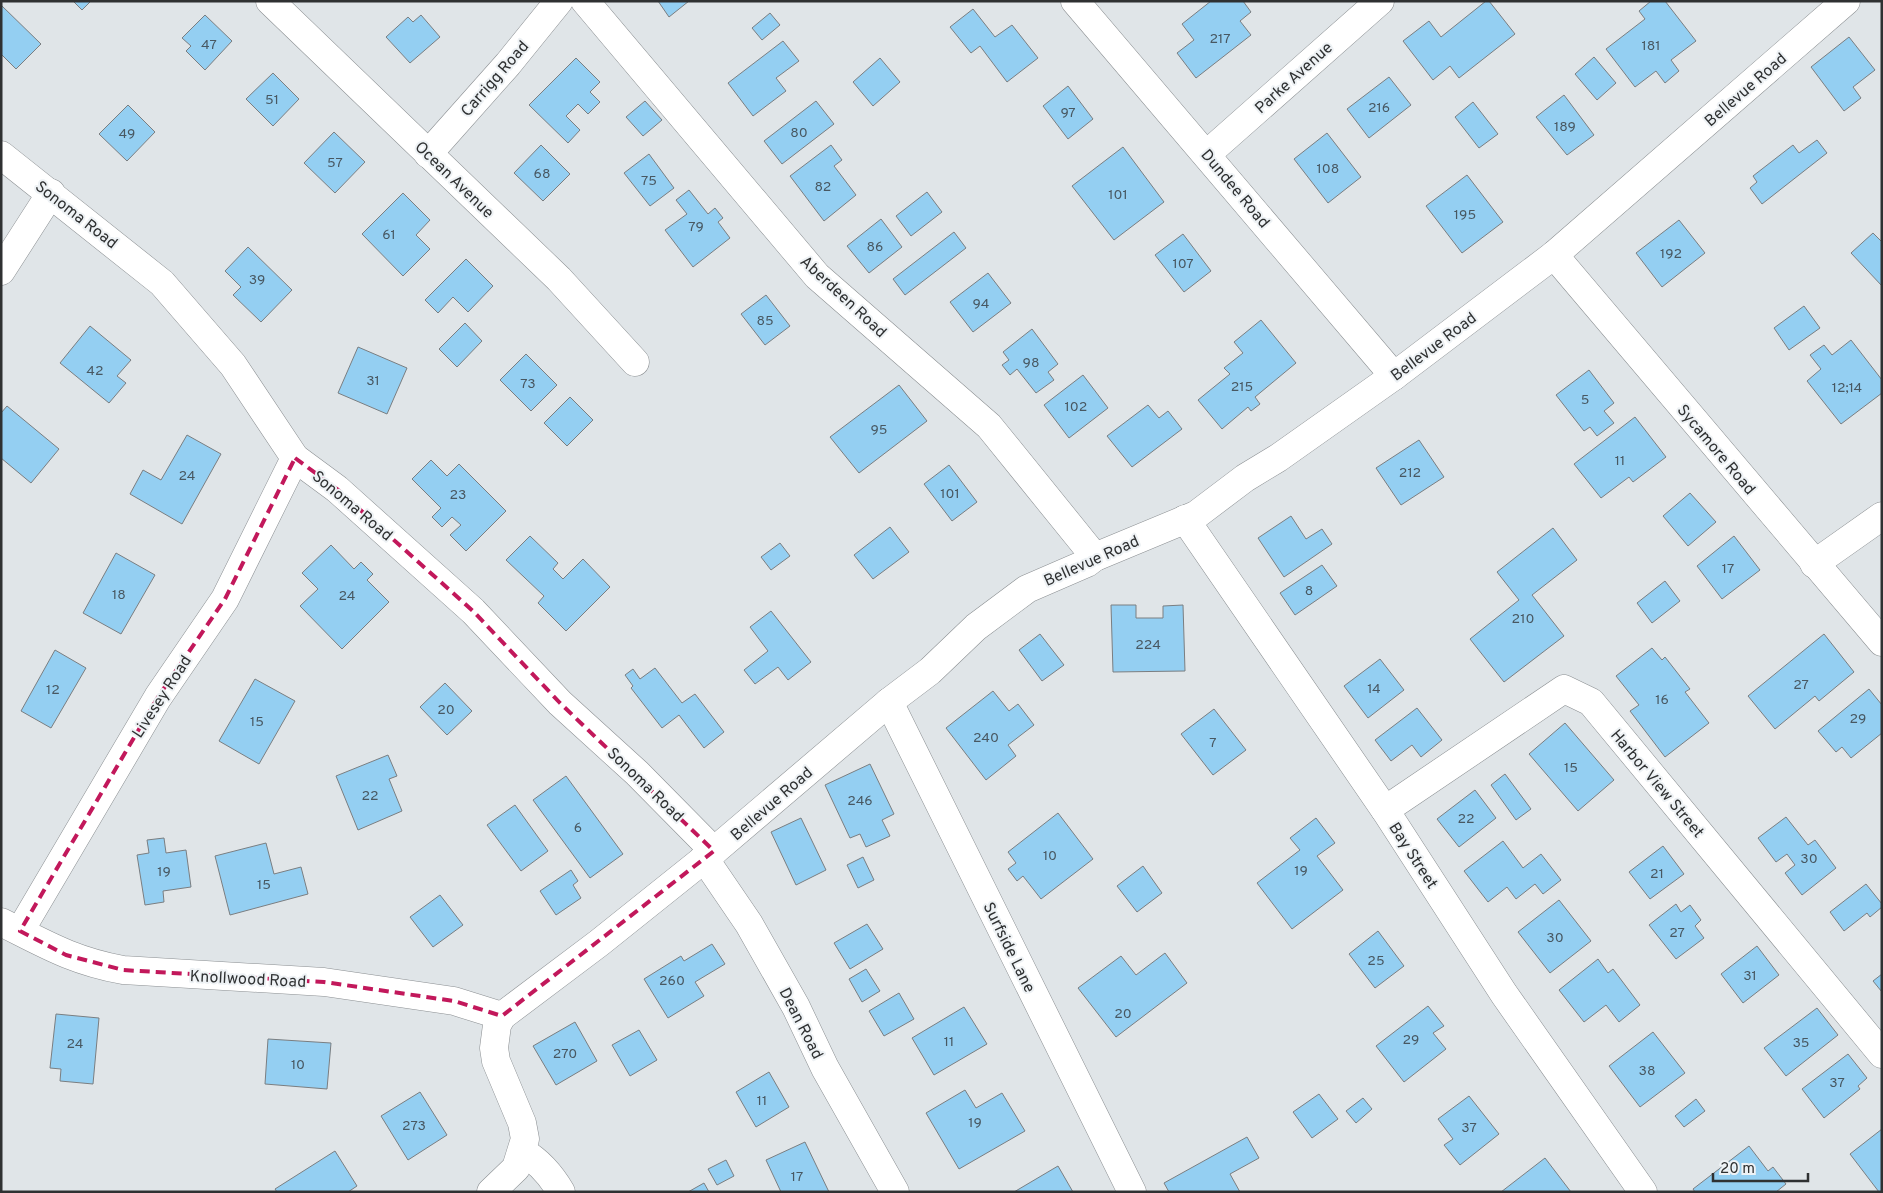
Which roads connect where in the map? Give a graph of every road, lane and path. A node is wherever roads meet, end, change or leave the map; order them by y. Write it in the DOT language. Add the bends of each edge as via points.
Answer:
graph roads {
  1 [pos="270,1"];
  2 [pos="559,1"];
  3 [pos="585,1"];
  4 [pos="1075,1"];
  5 [pos="1380,1"];
  6 [pos="1846,1"];
  7 [pos="428,154"];
  8 [pos="1207,154"];
  9 [pos="1,155"];
  10 [pos="51,193"];
  11 [pos="1554,255"];
  12 [pos="1,271"];
  13 [pos="635,362"];
  14 [pos="1394,376"];
  15 [pos="295,458"];
  16 [pos="1882,516"];
  17 [pos="1185,519"];
  18 [pos="1095,557"];
  19 [pos="1814,564"];
  20 [pos="1882,642"];
  21 [pos="889,702"];
  22 [pos="1385,810"];
  23 [pos="709,855"];
  24 [pos="11,926"];
  25 [pos="502,1016"];
  26 [pos="1882,1054"];
  27 [pos="523,1152"];
  28 [pos="491,1192"];
  29 [pos="561,1192"];
  30 [pos="895,1192"];
  31 [pos="1132,1192"];
  32 [pos="1643,1192"];
  1 -- 7 [label="street, Ocean Avenue"];
  2 -- 7 [label="street, Carrigg Road"];
  3 -- 18 [label="street, Aberdeen Road" via="817,276 990,426"];
  4 -- 8 [label="street, Dundee Road"];
  5 -- 8 [label="street, Parke Avenue"];
  6 -- 11 [label="street, Bellevue Road"];
  7 -- 13 [label="street, Ocean Avenue" via="559,279"];
  8 -- 14 [label="street, Dundee Road"];
  9 -- 10 [label="street, Sonoma Road"];
  10 -- 12 [label="street"];
  10 -- 15 [label="street, Sonoma Road" via="162,284 233,365"];
  11 -- 14 [label="street, Bellevue Road"];
  11 -- 19 [label="street, Sycamore Road"];
  14 -- 17 [label="street, Bellevue Road" via="1196,515"];
  15 -- 23 [label="street, Sonoma Road" via="373,520 474,612 560,703 637,773"];
  15 -- 24 [label="street, Livesey Road" via="225,599"];
  16 -- 19 [label="street"];
  17 -- 18 [label="street, Bellevue Road"];
  17 -- 22 [label="street, Bay Street"];
  18 -- 21 [label="street, Bellevue Road" via="1027,589 976,627 930,671"];
  19 -- 20 [label="street, Sycamore Road"];
  21 -- 23 [label="street, Bellevue Road"];
  21 -- 31 [label="street, Surfside Lane"];
  22 -- 26 [label="street, Harbor View Street" via="1564,689 1591,702"];
  22 -- 32 [label="street, Bay Street" via="1504,994"];
  23 -- 25 [label="street, Bellevue Road"];
  23 -- 30 [label="street, Dean Road" via="796,1007 825,1068"];
  24 -- 25 [label="street, Knollwood Road" via="66,955 94,965 123,970 324,982 454,1001"];
  25 -- 27 [label="street" via="496,1025 496,1061 522,1122"];
  27 -- 28 [label="street" via="516,1168"];
  27 -- 29 [label="street" via="536,1160"];
}
